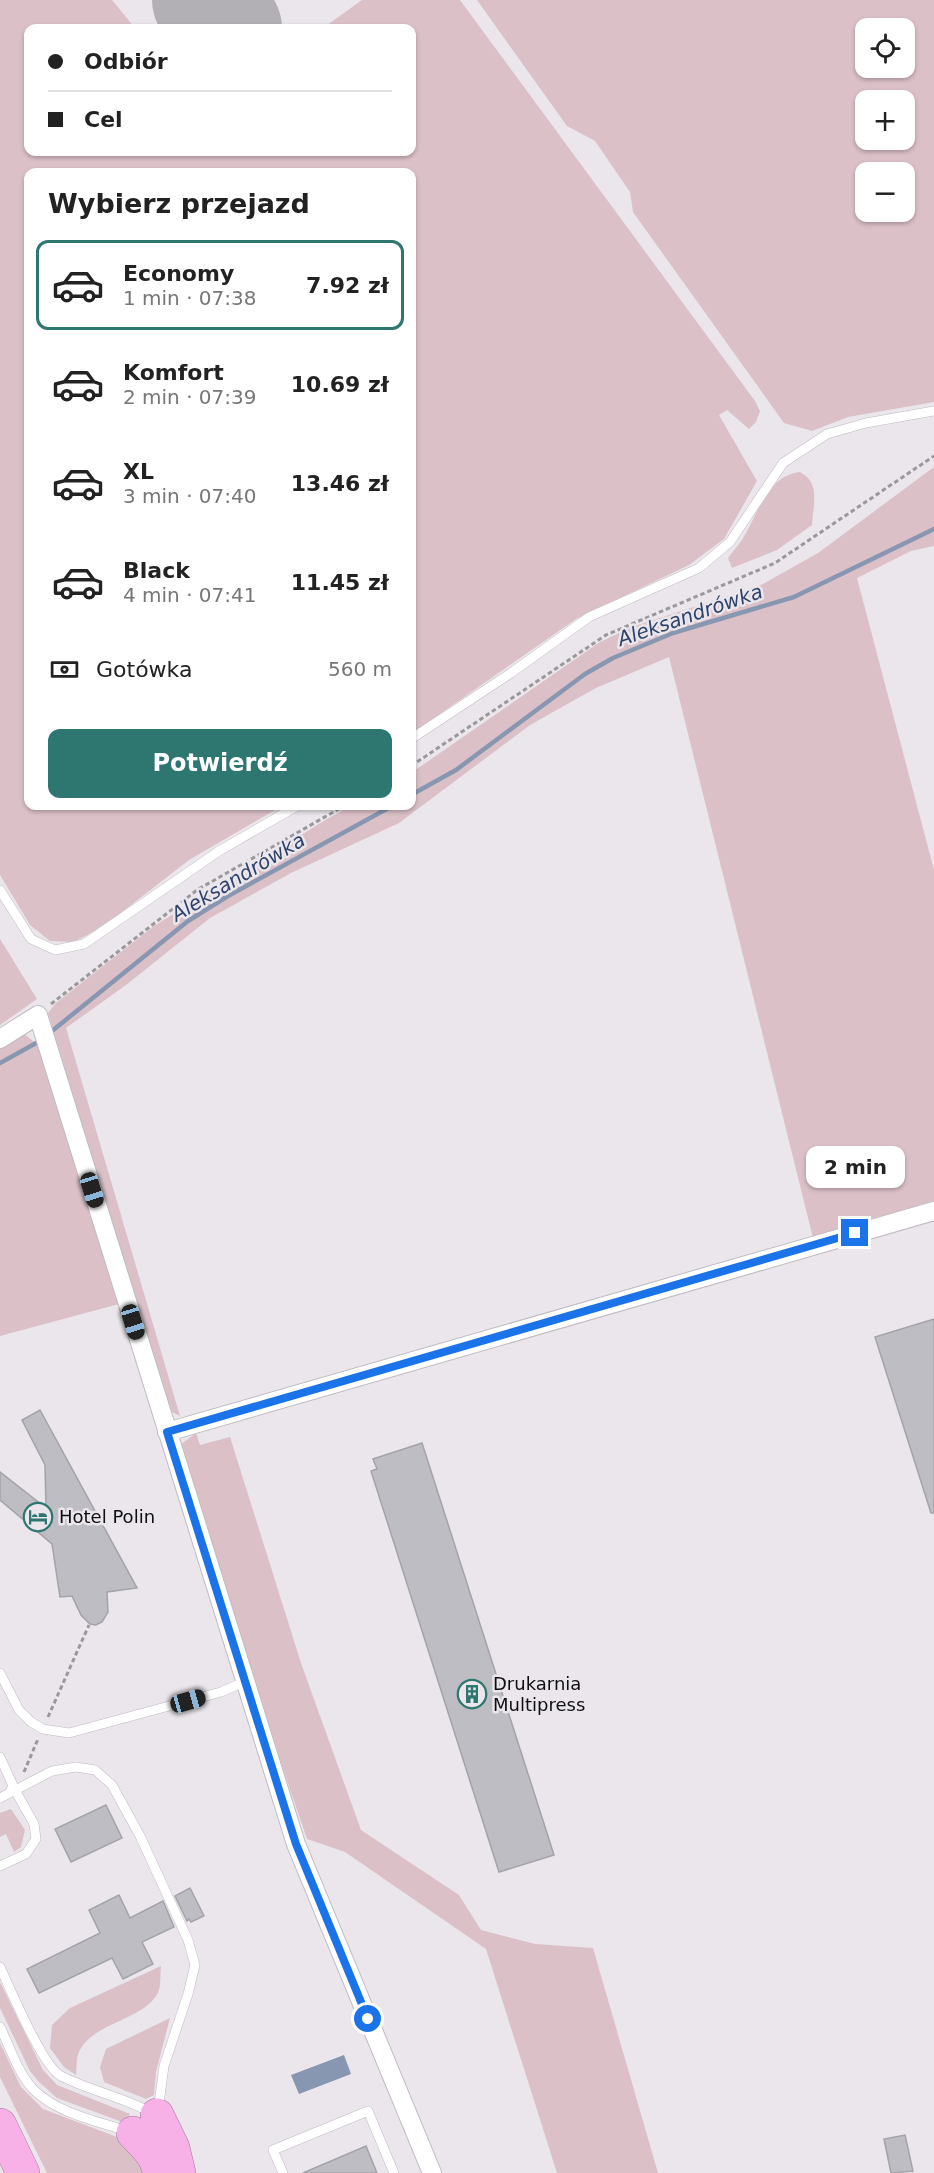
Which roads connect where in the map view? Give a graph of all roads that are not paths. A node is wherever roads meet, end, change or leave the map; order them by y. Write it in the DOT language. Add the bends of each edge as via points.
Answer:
graph roads {
  1 [pos="934,411"];
  2 [pos="416,736"];
  3 [pos="290,810"];
  4 [pos="0,890"];
  5 [pos="0,1039"];
  6 [pos="934,1211"];
  7 [pos="167,1432"];
  8 [pos="0,1672"];
  9 [pos="244,1682"];
  10 [pos="0,1757"];
  11 [pos="15,1790"];
  12 [pos="0,1792"];
  13 [pos="0,1798"];
  14 [pos="0,1866"];
  15 [pos="0,1967"];
  16 [pos="0,2027"];
  17 [pos="145,2124"];
  18 [pos="2,2129"];
  19 [pos="23,2173"];
  20 [pos="31,2173"];
  21 [pos="159,2173"];
  22 [pos="179,2173"];
  23 [pos="283,2173"];
  24 [pos="394,2173"];
  25 [pos="432,2173"];
  1 -- 2 [label="lane" via="827,434 783,463 730,542 699,568 589,617"];
  3 -- 4 [label="lane" via="219,851 84,944 55,950 31,939"];
  5 -- 7 [label="street" via="38,1015"];
  6 -- 7 [label="street"];
  7 -- 9 [label="street"];
  8 -- 9 [label="lane" via="19,1710 43,1729 69,1733 221,1692"];
  9 -- 25 [label="street" via="296,1844"];
  10 -- 11 [label="lane"];
  11 -- 12 [label="lane"];
  11 -- 13 [label="lane"];
  11 -- 14 [label="lane" via="34,1824 36,1839 26,1854"];
  11 -- 17 [label="lane" via="52,1771 76,1767 96,1770 112,1785 140,1836 188,1940 195,1965"];
  15 -- 17 [label="lane" via="44,2056 59,2075 137,2104"];
  16 -- 17 [label="lane" via="33,2089 52,2103"];
  17 -- 21 [label="highway" via="149,2150"];
  17 -- 22 [label="highway" via="173,2148"];
  18 -- 19 [label="highway"];
  18 -- 20 [label="highway"];
  23 -- 24 [label="lane" via="273,2150 368,2111"];
}
